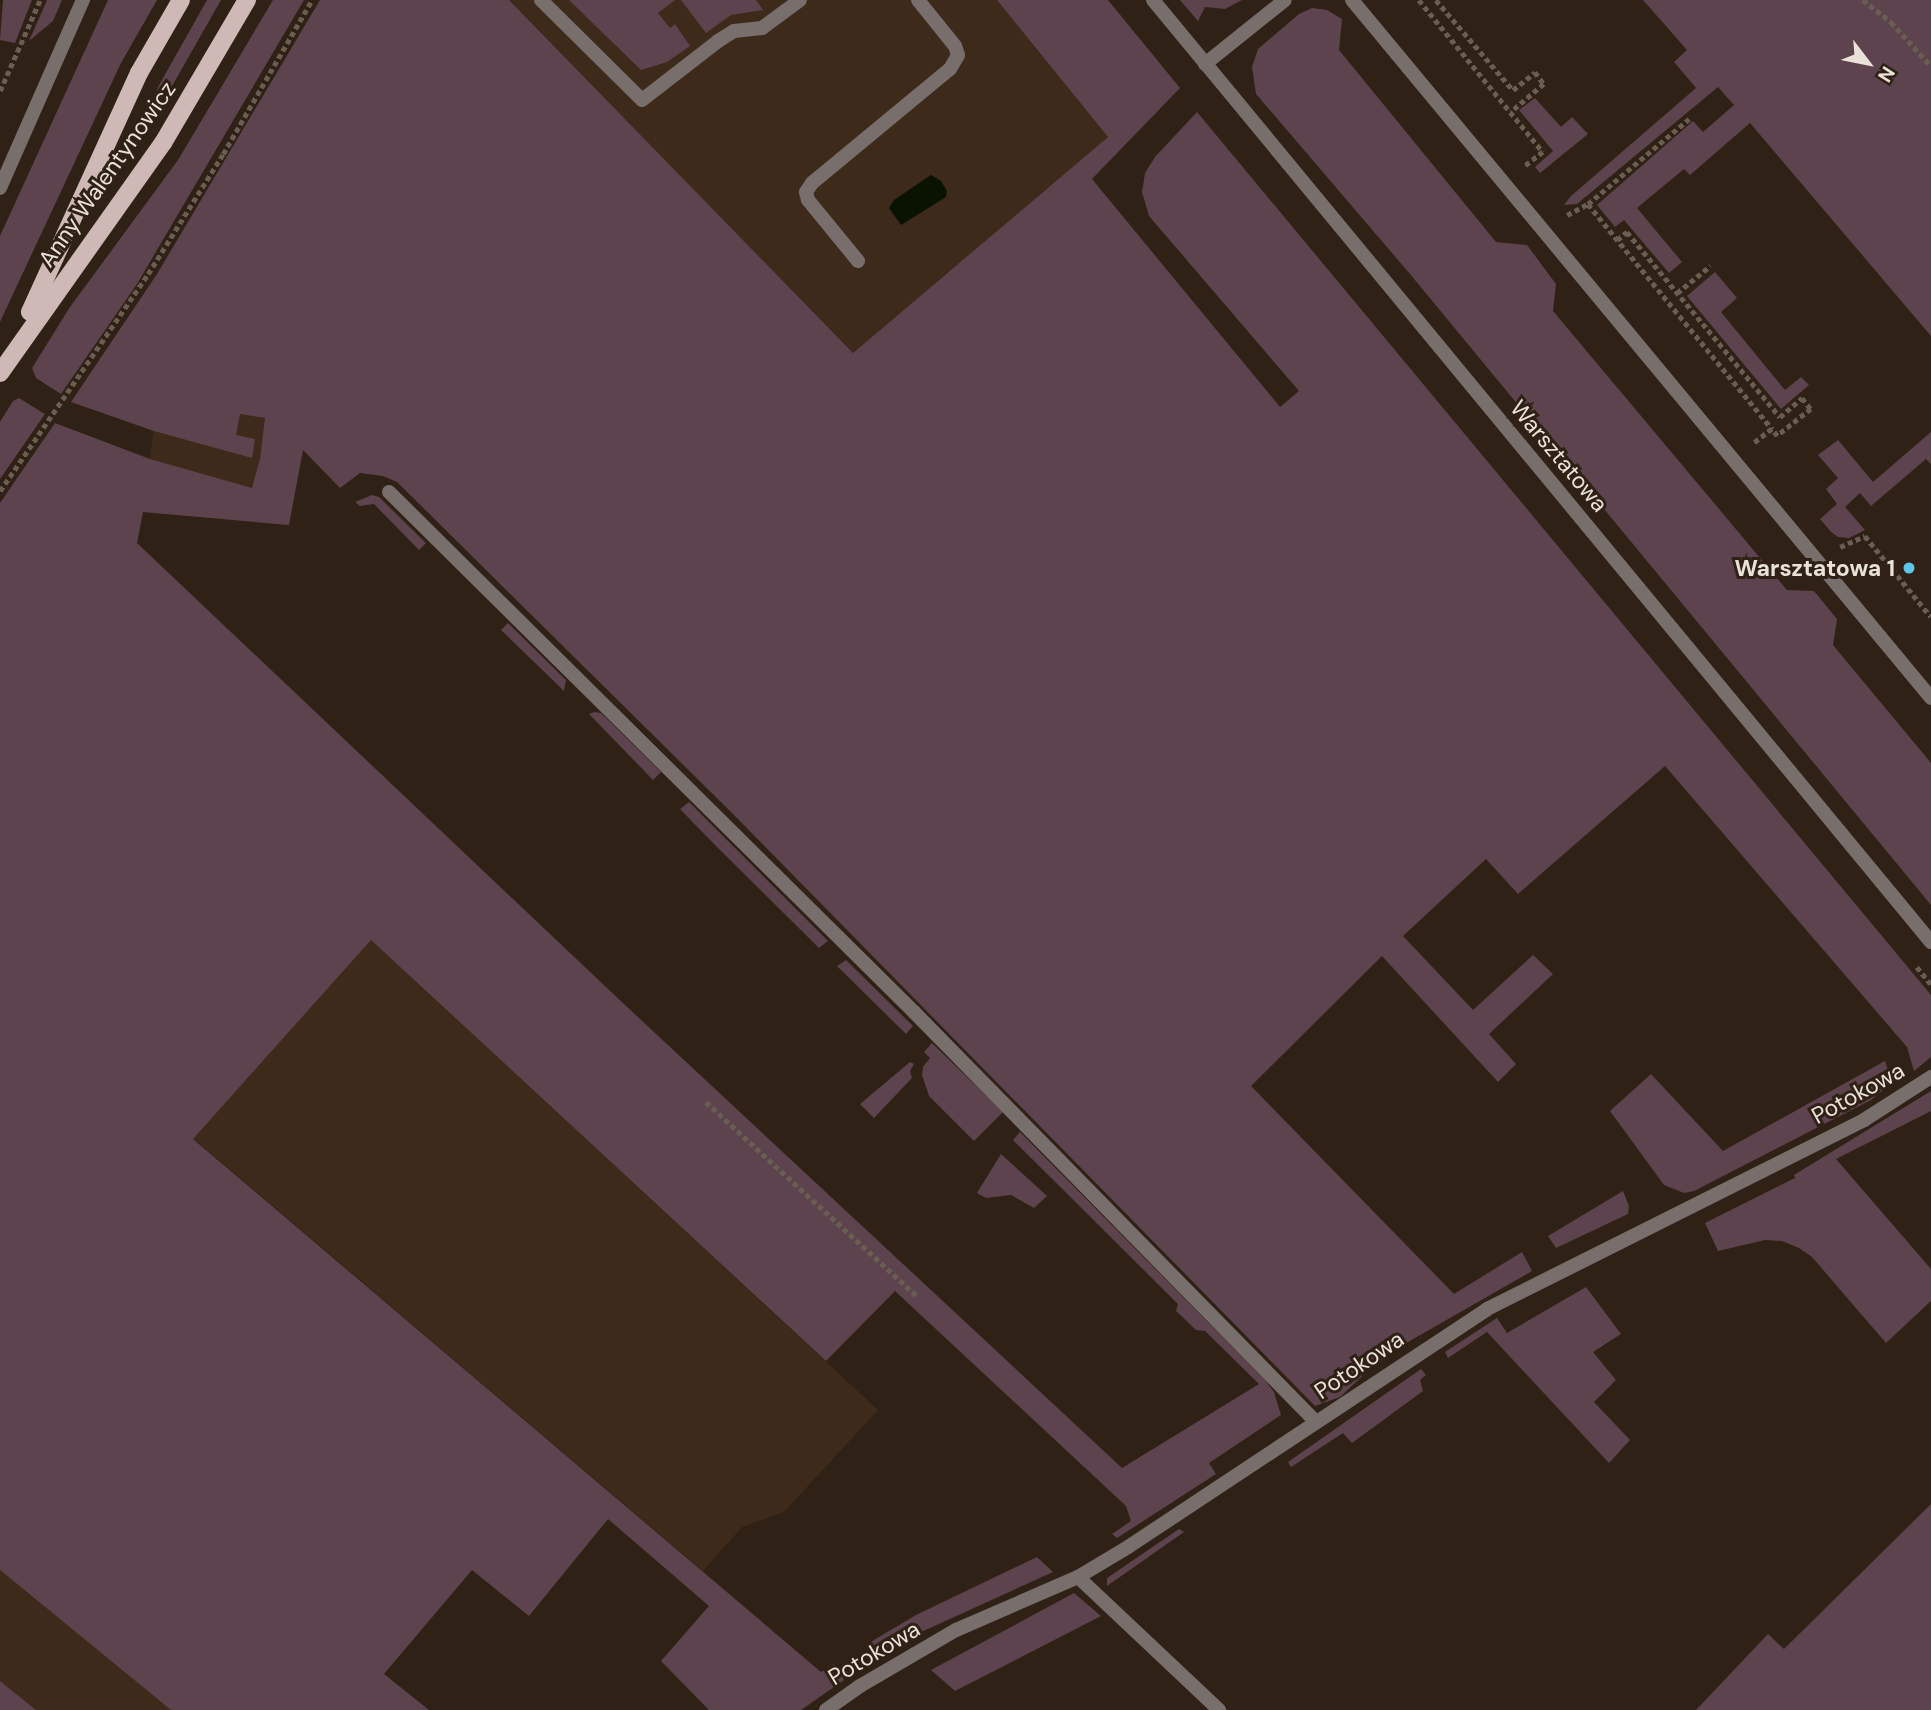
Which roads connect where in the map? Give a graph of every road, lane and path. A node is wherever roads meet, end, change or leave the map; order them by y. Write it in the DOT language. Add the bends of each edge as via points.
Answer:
graph roads {
  1 [pos="40,0"];
  2 [pos="83,0"];
  3 [pos="181,0"];
  4 [pos="247,0"];
  5 [pos="312,0"];
  6 [pos="541,0"];
  7 [pos="800,0"];
  8 [pos="918,0"];
  9 [pos="1153,0"];
  10 [pos="1285,0"];
  11 [pos="1352,0"];
  12 [pos="1419,0"];
  13 [pos="1436,0"];
  14 [pos="1863,0"];
  15 [pos="1205,64"];
  16 [pos="1931,66"];
  17 [pos="0,91"];
  18 [pos="1511,112"];
  19 [pos="1689,119"];
  20 [pos="1532,175"];
  21 [pos="0,188"];
  22 [pos="1588,204"];
  23 [pos="1561,209"];
  24 [pos="1617,240"];
  25 [pos="858,261"];
  26 [pos="1710,266"];
  27 [pos="1677,293"];
  28 [pos="0,373"];
  29 [pos="1772,429"];
  30 [pos="1759,454"];
  31 [pos="0,491"];
  32 [pos="389,492"];
  33 [pos="1829,541"];
  34 [pos="1931,617"];
  35 [pos="1931,698"];
  36 [pos="1931,942"];
  37 [pos="1931,1077"];
  38 [pos="706,1101"];
  39 [pos="918,1297"];
  40 [pos="1316,1422"];
  41 [pos="1078,1577"];
  42 [pos="826,1710"];
  43 [pos="1219,1710"];
  1 -- 17 [label="path"];
  2 -- 21 [label="street"];
  3 -- 28 [label="main road, Anny Walentynowicz" via="139,73"];
  4 -- 28 [label="main road, Anny Walentynowicz" via="163,143"];
  5 -- 31 [label="path" via="142,284"];
  6 -- 7 [label="street" via="642,100 718,41 734,31 762,28"];
  8 -- 25 [label="street" via="956,46 958,55 950,69 806,192"];
  9 -- 15 [label="street, Warsztatowa"];
  10 -- 15 [label="street"];
  11 -- 35 [label="street"];
  12 -- 18 [label="path"];
  13 -- 18 [label="path" via="1513,90 1535,72 1544,84"];
  14 -- 16 [label="path" via="1891,22"];
  15 -- 36 [label="street, Warsztatowa"];
  18 -- 20 [label="path" via="1543,152 1524,166"];
  19 -- 22 [label="path"];
  22 -- 23 [label="path" via="1567,216"];
  22 -- 24 [label="path"];
  24 -- 27 [label="path" via="1627,232"];
  24 -- 29 [label="path"];
  26 -- 27 [label="path"];
  27 -- 29 [label="path" via="1780,417 1802,398 1811,409 1777,436"];
  29 -- 30 [label="path" via="1752,445"];
  32 -- 40 [label="street" via="914,1012"];
  33 -- 34 [label="path" via="1838,547 1848,546 1866,537"];
  37 -- 40 [label="street, Potokowa" via="1864,1120 1487,1308"];
  38 -- 39 [label="path"];
  40 -- 41 [label="street, Potokowa"];
  41 -- 42 [label="street, Potokowa" via="956,1630"];
  41 -- 43 [label="street"];
}
